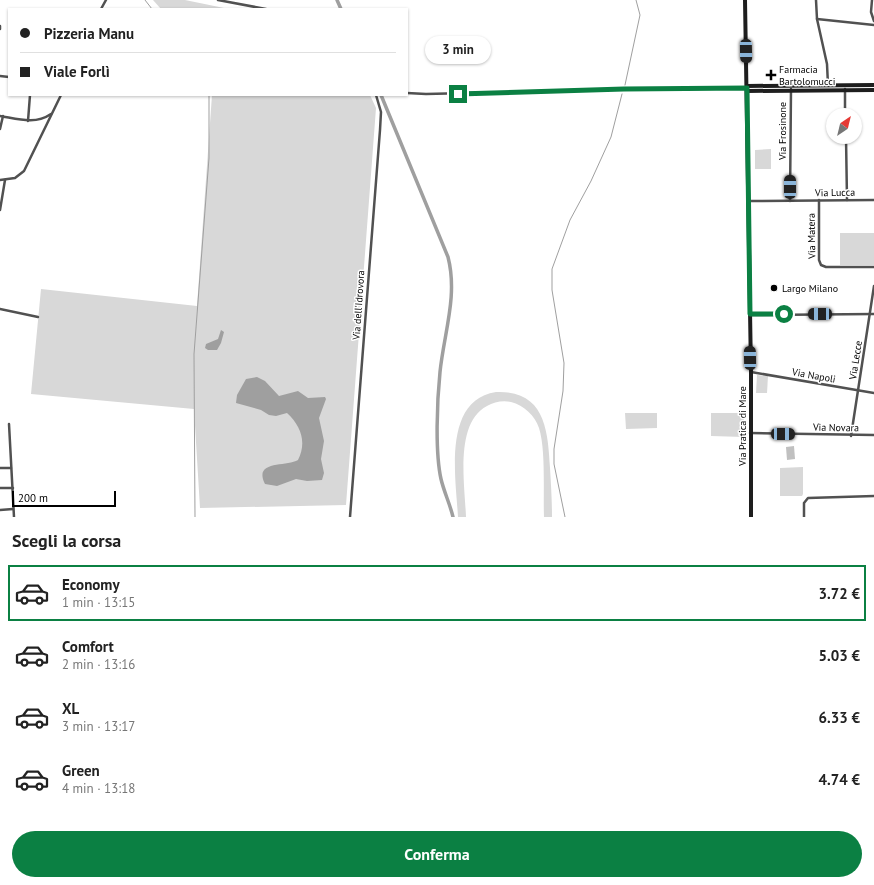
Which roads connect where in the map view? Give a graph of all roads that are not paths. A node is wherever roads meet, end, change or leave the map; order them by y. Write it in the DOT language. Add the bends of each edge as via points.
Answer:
graph roads {
  1 [pos="218,0"];
  2 [pos="745,0"];
  3 [pos="816,0"];
  4 [pos="872,0"];
  5 [pos="261,8"];
  6 [pos="817,19"];
  7 [pos="874,21"];
  8 [pos="874,25"];
  9 [pos="0,26"];
  10 [pos="0,29"];
  11 [pos="828,85"];
  12 [pos="845,85"];
  13 [pos="874,85"];
  14 [pos="747,88"];
  15 [pos="790,88"];
  16 [pos="845,90"];
  17 [pos="874,90"];
  18 [pos="408,93"];
  19 [pos="30,96"];
  20 [pos="61,96"];
  21 [pos="376,96"];
  22 [pos="845,108"];
  23 [pos="52,114"];
  24 [pos="1,116"];
  25 [pos="28,121"];
  26 [pos="0,129"];
  27 [pos="846,144"];
  28 [pos="0,180"];
  29 [pos="6,180"];
  30 [pos="819,200"];
  31 [pos="847,200"];
  32 [pos="874,200"];
  33 [pos="749,201"];
  34 [pos="790,201"];
  35 [pos="0,210"];
  36 [pos="874,267"];
  37 [pos="874,286"];
  38 [pos="0,309"];
  39 [pos="750,314"];
  40 [pos="870,314"];
  41 [pos="874,314"];
  42 [pos="38,317"];
  43 [pos="751,372"];
  44 [pos="858,391"];
  45 [pos="874,393"];
  46 [pos="9,424"];
  47 [pos="750,434"];
  48 [pos="874,435"];
  49 [pos="851,436"];
  50 [pos="0,468"];
  51 [pos="12,468"];
  52 [pos="0,488"];
  53 [pos="13,488"];
  54 [pos="874,496"];
  55 [pos="14,509"];
  56 [pos="0,510"];
  57 [pos="14,517"];
  58 [pos="350,517"];
  59 [pos="751,517"];
  60 [pos="804,517"];
  1 -- 5 [label="street"];
  2 -- 14 [label="street, Via Pratica di Mare"];
  3 -- 6 [label="street"];
  4 -- 7 [label="street" via="871,13"];
  6 -- 8 [label="street"];
  6 -- 11 [label="street" via="827,62"];
  9 -- 10 [label="street"];
  11 -- 12 [label="street"];
  11 -- 15 [label="street"];
  12 -- 13 [label="street"];
  12 -- 16 [label="street"];
  14 -- 15 [label="street"];
  14 -- 18 [label="street"];
  14 -- 33 [label="street, Via Pratica di Mare"];
  15 -- 16 [label="street"];
  15 -- 34 [label="street, Via Frosinone"];
  16 -- 17 [label="street"];
  16 -- 22 [label="street"];
  19 -- 25 [label="street"];
  20 -- 23 [label="street"];
  21 -- 58 [label="street, Via dell'Idrovora" via="381,112 380,130"];
  23 -- 25 [label="street"];
  23 -- 29 [label="street" via="26,169 18,177"];
  24 -- 25 [label="street"];
  24 -- 26 [label="street"];
  27 -- 31 [label="street"];
  28 -- 29 [label="street"];
  29 -- 35 [label="street"];
  30 -- 31 [label="street, Via Lucca"];
  30 -- 34 [label="street, Via Lucca"];
  30 -- 36 [label="street, Via Matera" via="821,265"];
  31 -- 32 [label="street, Via Lucca"];
  33 -- 34 [label="street, Via Lucca"];
  33 -- 39 [label="street, Via Pratica di Mare"];
  37 -- 40 [label="street, Via Lecce"];
  38 -- 42 [label="street"];
  39 -- 40 [label="street"];
  39 -- 43 [label="street, Via Pratica di Mare"];
  40 -- 41 [label="street"];
  40 -- 44 [label="street, Via Lecce"];
  43 -- 44 [label="street, Via Napoli"];
  43 -- 47 [label="street, Via Pratica di Mare"];
  44 -- 45 [label="street, Via Napoli"];
  44 -- 49 [label="street, Via Lecce"];
  46 -- 51 [label="street"];
  47 -- 49 [label="street, Via Novara"];
  47 -- 59 [label="street, Via Pratica di Mare"];
  48 -- 49 [label="street, Via Novara"];
  50 -- 51 [label="street"];
  51 -- 53 [label="street"];
  52 -- 53 [label="street"];
  53 -- 55 [label="street"];
  54 -- 60 [label="street" via="808,498 804,503"];
  55 -- 56 [label="street"];
  55 -- 57 [label="street"];
}
